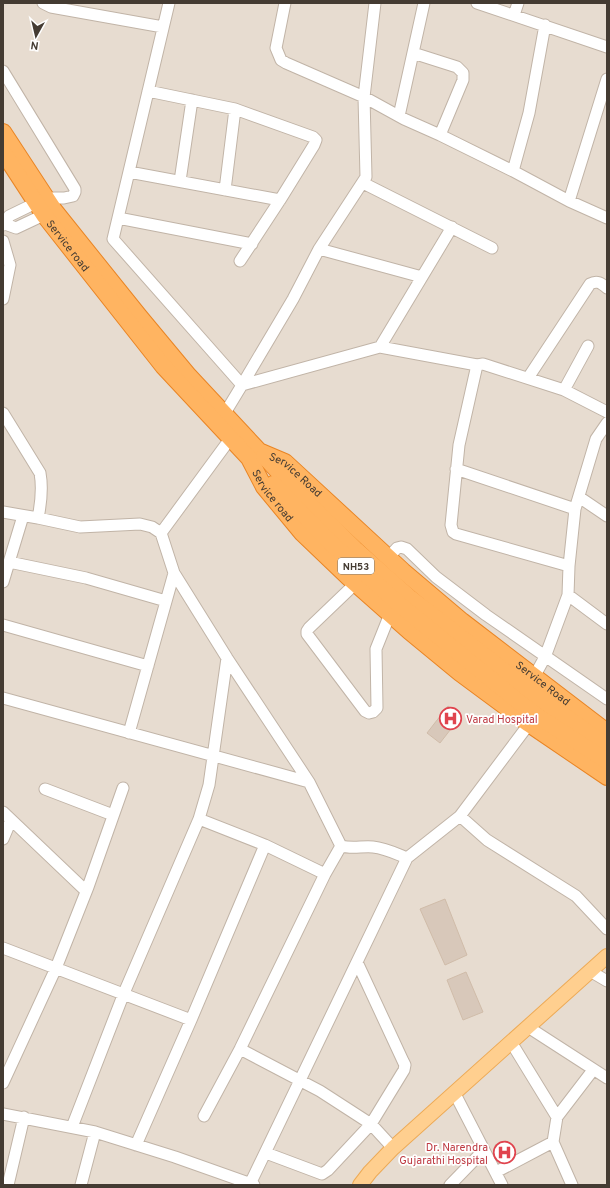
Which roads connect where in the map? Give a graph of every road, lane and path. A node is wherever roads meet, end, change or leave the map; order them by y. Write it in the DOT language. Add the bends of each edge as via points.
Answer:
graph roads {
  1 [pos="43,3"];
  2 [pos="169,3"];
  3 [pos="285,3"];
  4 [pos="375,3"];
  5 [pos="424,3"];
  6 [pos="477,3"];
  7 [pos="518,3"];
  8 [pos="514,15"];
  9 [pos="545,25"];
  10 [pos="163,27"];
  11 [pos="607,47"];
  12 [pos="413,53"];
  13 [pos="3,71"];
  14 [pos="607,79"];
  15 [pos="148,91"];
  16 [pos="364,97"];
  17 [pos="192,100"];
  18 [pos="234,109"];
  19 [pos="399,116"];
  20 [pos="3,132"];
  21 [pos="440,135"];
  22 [pos="3,152"];
  23 [pos="513,171"];
  24 [pos="129,172"];
  25 [pos="180,181"];
  26 [pos="363,183"];
  27 [pos="225,190"];
  28 [pos="280,200"];
  29 [pos="568,201"];
  30 [pos="49,205"];
  31 [pos="118,218"];
  32 [pos="607,218"];
  33 [pos="4,225"];
  34 [pos="452,227"];
  35 [pos="3,241"];
  36 [pos="252,244"];
  37 [pos="492,248"];
  38 [pos="319,249"];
  39 [pos="240,261"];
  40 [pos="422,277"];
  41 [pos="607,288"];
  42 [pos="3,299"];
  43 [pos="588,346"];
  44 [pos="380,347"];
  45 [pos="477,365"];
  46 [pos="528,378"];
  47 [pos="242,385"];
  48 [pos="564,390"];
  49 [pos="607,412"];
  50 [pos="3,413"];
  51 [pos="225,413"];
  52 [pos="607,423"];
  53 [pos="230,439"];
  54 [pos="254,454"];
  55 [pos="456,469"];
  56 [pos="578,497"];
  57 [pos="575,509"];
  58 [pos="3,512"];
  59 [pos="23,516"];
  60 [pos="607,516"];
  61 [pos="38,518"];
  62 [pos="161,533"];
  63 [pos="388,558"];
  64 [pos="9,562"];
  65 [pos="569,566"];
  66 [pos="174,573"];
  67 [pos="3,582"];
  68 [pos="356,584"];
  69 [pos="568,595"];
  70 [pos="166,601"];
  71 [pos="390,614"];
  72 [pos="607,624"];
  73 [pos="3,625"];
  74 [pos="545,657"];
  75 [pos="227,658"];
  76 [pos="148,666"];
  77 [pos="534,677"];
  78 [pos="3,698"];
  79 [pos="607,699"];
  80 [pos="529,724"];
  81 [pos="607,732"];
  82 [pos="129,733"];
  83 [pos="607,746"];
  84 [pos="212,756"];
  85 [pos="607,761"];
  86 [pos="607,777"];
  87 [pos="309,782"];
  88 [pos="123,788"];
  89 [pos="45,789"];
  90 [pos="3,812"];
  91 [pos="113,815"];
  92 [pos="460,816"];
  93 [pos="199,819"];
  94 [pos="11,820"];
  95 [pos="3,839"];
  96 [pos="265,845"];
  97 [pos="341,846"];
  98 [pos="407,858"];
  99 [pos="325,874"];
  100 [pos="86,891"];
  101 [pos="607,929"];
  102 [pos="3,948"];
  103 [pos="607,956"];
  104 [pos="357,962"];
  105 [pos="56,968"];
  106 [pos="590,971"];
  107 [pos="607,981"];
  108 [pos="124,993"];
  109 [pos="192,1020"];
  110 [pos="528,1027"];
  111 [pos="511,1042"];
  112 [pos="240,1049"];
  113 [pos="593,1070"];
  114 [pos="607,1078"];
  115 [pos="300,1080"];
  116 [pos="3,1083"];
  117 [pos="454,1092"];
  118 [pos="3,1114"];
  119 [pos="204,1116"];
  120 [pos="24,1117"];
  121 [pos="557,1117"];
  122 [pos="371,1124"];
  123 [pos="72,1127"];
  124 [pos="95,1132"];
  125 [pos="553,1142"];
  126 [pos="136,1145"];
  127 [pos="393,1148"];
  128 [pos="484,1150"];
  129 [pos="266,1153"];
  130 [pos="496,1172"];
  131 [pos="252,1184"];
  132 [pos="8,1185"];
  133 [pos="81,1185"];
  134 [pos="360,1185"];
  135 [pos="450,1185"];
  136 [pos="502,1185"];
  137 [pos="572,1185"];
  1 -- 10 [label="street"];
  2 -- 10 [label="street"];
  3 -- 16 [label="street" via="276,48 281,60"];
  4 -- 16 [label="street"];
  5 -- 12 [label="street"];
  6 -- 8 [label="street"];
  7 -- 8 [label="street"];
  8 -- 9 [label="street"];
  9 -- 11 [label="street"];
  9 -- 23 [label="street" via="529,113"];
  10 -- 15 [label="street"];
  12 -- 19 [label="street"];
  12 -- 21 [label="street" via="457,67 463,73 463,80"];
  13 -- 30 [label="street" via="75,189 73,196"];
  14 -- 29 [label="street"];
  15 -- 17 [label="street"];
  15 -- 24 [label="street"];
  16 -- 19 [label="street"];
  16 -- 26 [label="street" via="367,169"];
  17 -- 18 [label="street"];
  17 -- 25 [label="street"];
  18 -- 27 [label="street"];
  18 -- 28 [label="street" via="316,140"];
  19 -- 21 [label="street"];
  20 -- 30 [label="highway, Service Road"];
  21 -- 23 [label="street"];
  22 -- 30 [label="highway, Service road"];
  23 -- 29 [label="street"];
  24 -- 25 [label="street"];
  24 -- 31 [label="street"];
  25 -- 27 [label="street"];
  26 -- 34 [label="street"];
  26 -- 38 [label="street"];
  27 -- 28 [label="street"];
  28 -- 36 [label="street"];
  29 -- 32 [label="street"];
  30 -- 33 [label="street" via="16,228"];
  30 -- 51 [label="highway, Service Road" via="189,376"];
  30 -- 53 [label="highway, Service road" via="163,366"];
  31 -- 36 [label="street"];
  31 -- 47 [label="street" via="113,239"];
  34 -- 37 [label="street"];
  34 -- 40 [label="street"];
  35 -- 42 [label="street" via="10,265"];
  36 -- 39 [label="street"];
  38 -- 40 [label="street"];
  38 -- 47 [label="street" via="293,299"];
  40 -- 44 [label="street"];
  41 -- 46 [label="street" via="599,282 590,284"];
  43 -- 48 [label="street"];
  44 -- 45 [label="street"];
  44 -- 47 [label="street"];
  45 -- 46 [label="street" via="483,364"];
  45 -- 55 [label="street"];
  46 -- 48 [label="street"];
  47 -- 51 [label="street"];
  48 -- 49 [label="street"];
  50 -- 61 [label="street" via="40,474 42,497"];
  51 -- 54 [label="highway, Service Road"];
  52 -- 56 [label="street" via="596,439"];
  53 -- 54 [label="highway, Service road"];
  53 -- 62 [label="street"];
  54 -- 63 [label="highway, Service Road" via="285,462"];
  54 -- 68 [label="highway, Service road" via="264,487 302,533"];
  54 -- 83 [label="highway, NH53" via="409,597 539,698"];
  54 -- 85 [label="highway, NH53" via="334,546 406,609 519,702"];
  55 -- 57 [label="street"];
  55 -- 65 [label="street" via="451,525 453,532"];
  56 -- 57 [label="street"];
  56 -- 60 [label="street"];
  57 -- 65 [label="street"];
  58 -- 59 [label="street"];
  59 -- 61 [label="street"];
  59 -- 64 [label="street"];
  61 -- 62 [label="street" via="80,527 140,524"];
  62 -- 66 [label="street"];
  63 -- 74 [label="street" via="397,548 407,549 436,577"];
  63 -- 77 [label="highway, Service Road" via="462,621"];
  64 -- 67 [label="street"];
  64 -- 70 [label="street" via="86,578"];
  65 -- 69 [label="street"];
  66 -- 70 [label="street"];
  66 -- 75 [label="street"];
  68 -- 71 [label="highway, Service road"];
  68 -- 71 [label="street" via="309,628 307,634 369,713 377,708 376,649"];
  69 -- 72 [label="street"];
  69 -- 74 [label="street"];
  70 -- 76 [label="street"];
  71 -- 80 [label="highway, Service road" via="460,673"];
  73 -- 76 [label="street"];
  74 -- 77 [label="street"];
  74 -- 79 [label="street"];
  75 -- 84 [label="street"];
  75 -- 87 [label="street"];
  76 -- 82 [label="street"];
  77 -- 81 [label="highway, Service Road"];
  78 -- 82 [label="street"];
  80 -- 86 [label="highway, Service road"];
  80 -- 92 [label="street"];
  82 -- 84 [label="street"];
  84 -- 87 [label="street"];
  84 -- 93 [label="street" via="209,785"];
  87 -- 97 [label="street"];
  88 -- 91 [label="street"];
  89 -- 91 [label="street"];
  90 -- 94 [label="street"];
  91 -- 100 [label="street"];
  92 -- 98 [label="street"];
  92 -- 101 [label="street" via="487,840 576,896"];
  93 -- 96 [label="street"];
  93 -- 108 [label="street"];
  94 -- 95 [label="street"];
  94 -- 100 [label="street"];
  96 -- 99 [label="street"];
  96 -- 109 [label="street"];
  97 -- 98 [label="street" via="375,847"];
  97 -- 99 [label="street"];
  98 -- 104 [label="street"];
  99 -- 112 [label="street"];
  100 -- 105 [label="street"];
  102 -- 105 [label="street"];
  103 -- 106 [label="main road"];
  104 -- 115 [label="street"];
  104 -- 122 [label="street" via="405,1065"];
  105 -- 108 [label="street"];
  105 -- 116 [label="street"];
  106 -- 107 [label="street"];
  106 -- 110 [label="main road"];
  108 -- 109 [label="street"];
  108 -- 123 [label="street"];
  109 -- 126 [label="street"];
  110 -- 111 [label="main road"];
  110 -- 113 [label="street"];
  111 -- 117 [label="main road"];
  111 -- 121 [label="street"];
  112 -- 115 [label="street"];
  112 -- 119 [label="street"];
  113 -- 114 [label="street"];
  113 -- 121 [label="street"];
  115 -- 122 [label="street"];
  115 -- 129 [label="street"];
  117 -- 127 [label="main road"];
  117 -- 128 [label="street"];
  118 -- 120 [label="street"];
  120 -- 123 [label="street"];
  120 -- 132 [label="street"];
  121 -- 125 [label="street"];
  122 -- 127 [label="street"];
  122 -- 129 [label="street" via="322,1174"];
  123 -- 124 [label="street"];
  124 -- 126 [label="street"];
  124 -- 133 [label="street"];
  125 -- 130 [label="street"];
  125 -- 137 [label="street"];
  126 -- 131 [label="street"];
  127 -- 134 [label="main road"];
  128 -- 130 [label="street"];
  128 -- 135 [label="street"];
  129 -- 131 [label="street"];
  130 -- 136 [label="street"];
}
